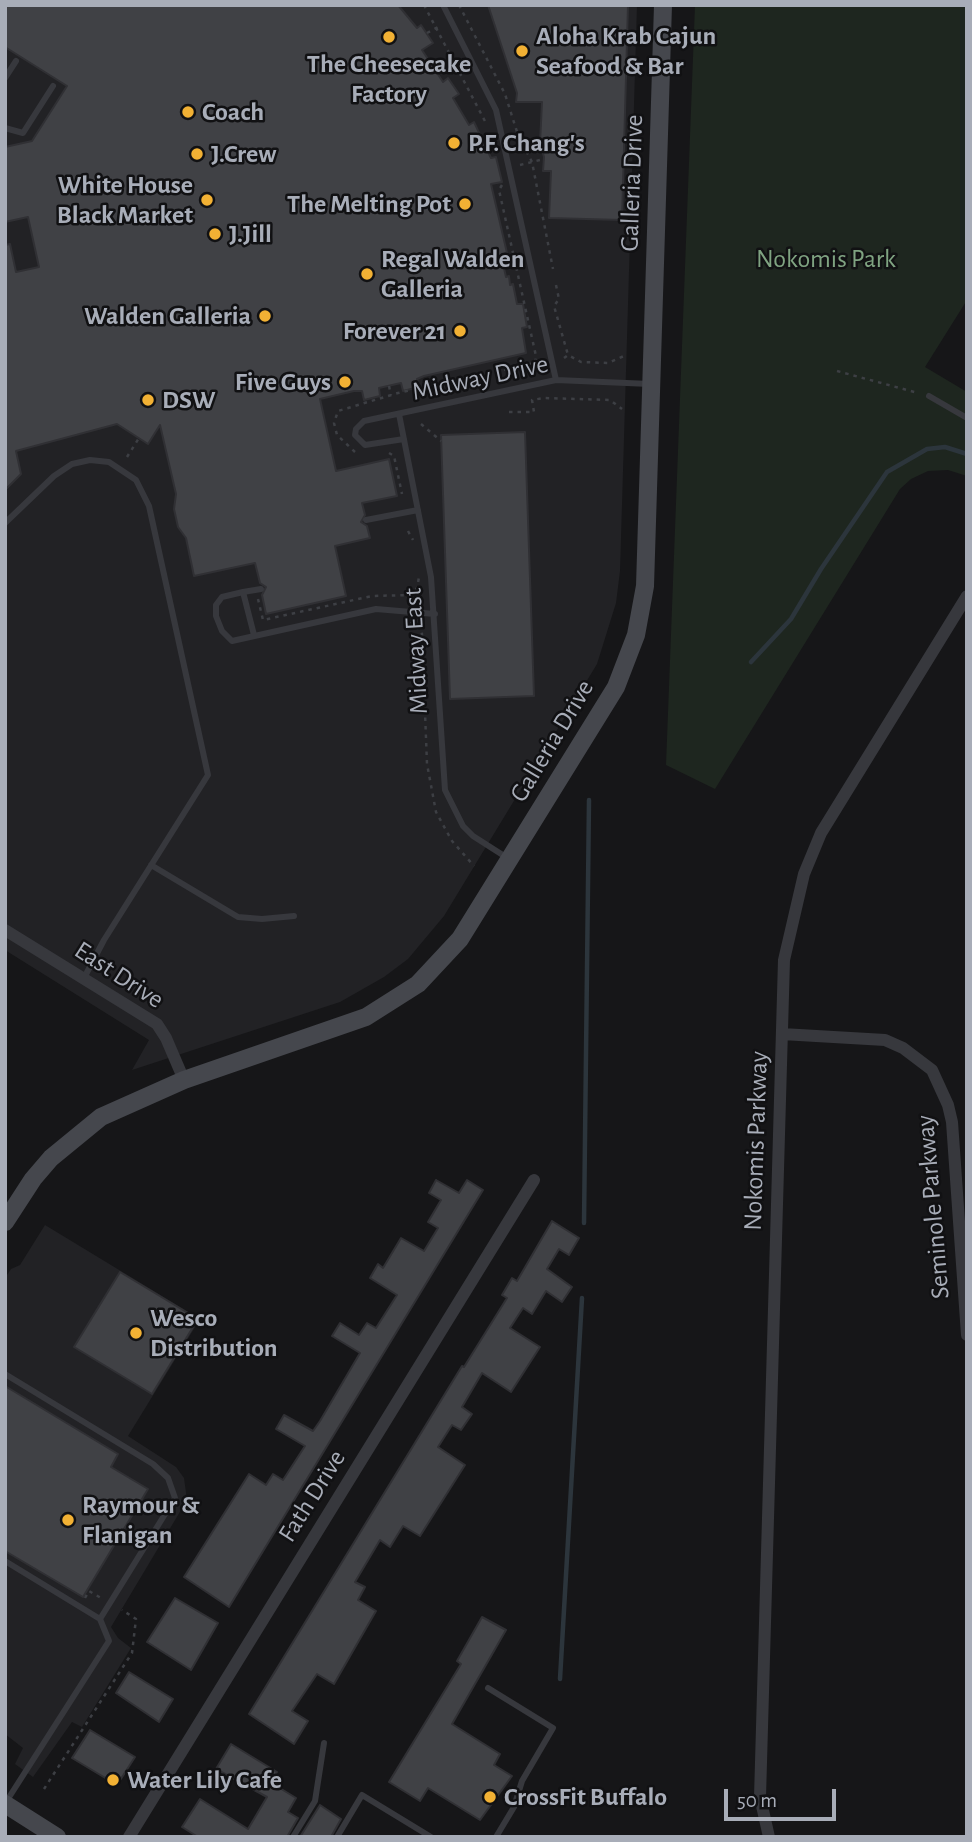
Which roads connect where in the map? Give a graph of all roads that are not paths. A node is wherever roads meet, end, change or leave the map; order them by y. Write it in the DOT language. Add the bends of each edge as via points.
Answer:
graph roads {
  1 [pos="443,5"];
  2 [pos="663,5"];
  3 [pos="16,61"];
  4 [pos="5,78"];
  5 [pos="53,86"];
  6 [pos="5,128"];
  7 [pos="556,380"];
  8 [pos="652,384"];
  9 [pos="929,396"];
  10 [pos="399,414"];
  11 [pos="967,418"];
  12 [pos="404,439"];
  13 [pos="418,510"];
  14 [pos="366,520"];
  15 [pos="5,523"];
  16 [pos="259,592"];
  17 [pos="243,593"];
  18 [pos="965,601"];
  19 [pos="435,614"];
  20 [pos="254,635"];
  21 [pos="510,860"];
  22 [pos="152,864"];
  23 [pos="294,916"];
  24 [pos="5,930"];
  25 [pos="84,978"];
  26 [pos="782,1034"];
  27 [pos="184,1080"];
  28 [pos="534,1180"];
  29 [pos="5,1222"];
  30 [pos="967,1335"];
  31 [pos="5,1374"];
  32 [pos="5,1561"];
  33 [pos="100,1619"];
  34 [pos="488,1688"];
  35 [pos="324,1742"];
  36 [pos="5,1804"];
  37 [pos="57,1837"];
  38 [pos="129,1837"];
  39 [pos="293,1837"];
  40 [pos="337,1837"];
  41 [pos="431,1837"];
  42 [pos="496,1837"];
  43 [pos="769,1837"];
  1 -- 7 [label="lane" via="496,110"];
  2 -- 8 [label="street, Galleria Drive"];
  3 -- 4 [label="lane"];
  5 -- 6 [label="lane" via="23,132"];
  7 -- 8 [label="lane, Midway Drive"];
  7 -- 10 [label="lane, Midway Drive"];
  8 -- 21 [label="street, Galleria Drive" via="645,586 636,635 616,687"];
  9 -- 11 [label="lane"];
  10 -- 12 [label="lane, Midway East"];
  10 -- 12 [label="lane, Midway Drive" via="364,421 355,435 365,445"];
  12 -- 13 [label="lane, Midway East"];
  13 -- 14 [label="lane"];
  13 -- 19 [label="lane, Midway East"];
  15 -- 22 [label="lane" via="62,469 81,461 117,466 143,489 208,775"];
  16 -- 17 [label="lane"];
  17 -- 20 [label="lane"];
  17 -- 20 [label="lane" via="222,597 216,605 218,623 232,641"];
  18 -- 26 [label="street, Nokomis Parkway" via="821,833 804,874 788,938"];
  19 -- 20 [label="lane" via="376,609"];
  19 -- 21 [label="lane, Midway East" via="444,790 463,826"];
  21 -- 27 [label="street, Galleria Drive" via="460,939 396,1000 341,1027"];
  22 -- 23 [label="lane" via="238,917"];
  22 -- 25 [label="lane"];
  24 -- 25 [label="street, East Drive"];
  25 -- 27 [label="street, East Drive" via="157,1024"];
  26 -- 30 [label="street, Seminole Parkway" via="885,1040 932,1070 952,1122"];
  26 -- 43 [label="street, Nokomis Parkway" via="760,1797"];
  27 -- 29 [label="street, Galleria Drive" via="126,1104 84,1130 33,1179"];
  28 -- 38 [label="street, Fath Drive"];
  31 -- 33 [label="lane" via="153,1464 168,1478 175,1498"];
  32 -- 33 [label="lane"];
  33 -- 36 [label="lane" via="109,1641"];
  34 -- 42 [label="lane" via="554,1728"];
  35 -- 39 [label="lane" via="315,1801"];
  36 -- 37 [label="street"];
  40 -- 41 [label="lane" via="362,1795"];
}
